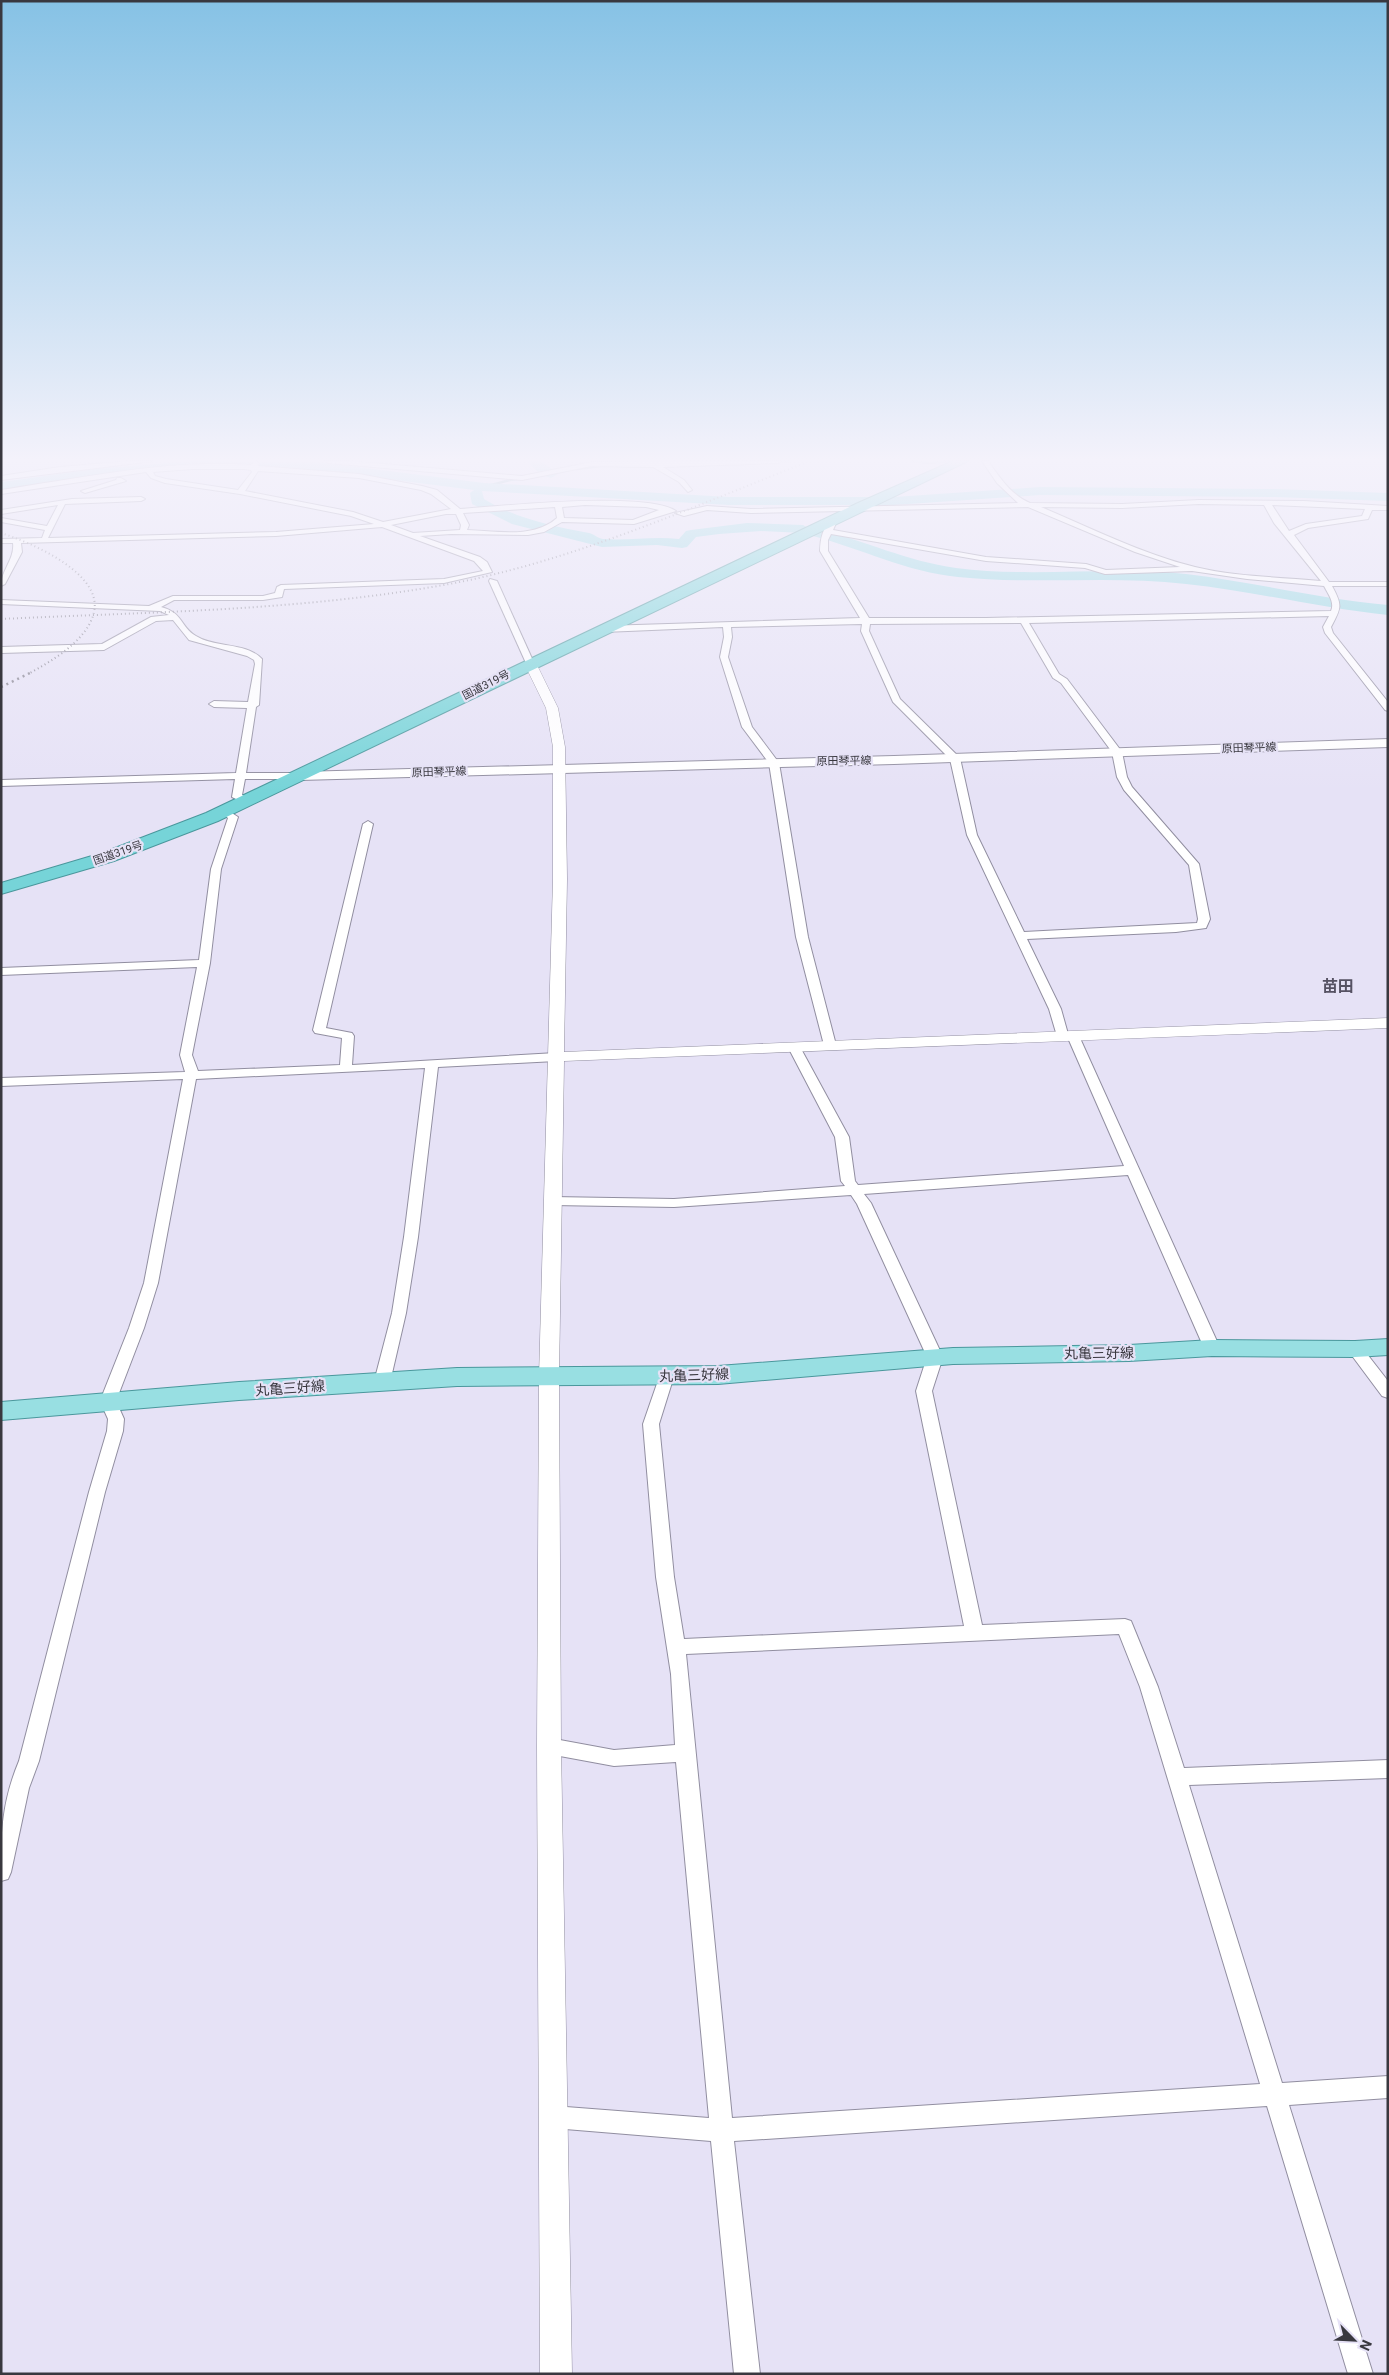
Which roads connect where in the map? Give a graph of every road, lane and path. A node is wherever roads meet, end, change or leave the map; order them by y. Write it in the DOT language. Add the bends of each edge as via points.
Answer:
graph roads {
  1 [pos="7,572"];
  2 [pos="488,572"];
  3 [pos="730,572"];
  4 [pos="836,572"];
  5 [pos="1213,572"];
  6 [pos="1317,572"];
  7 [pos="493,581"];
  8 [pos="1,584"];
  9 [pos="1327,584"];
  10 [pos="1388,584"];
  11 [pos="1,602"];
  12 [pos="151,608"];
  13 [pos="1334,613"];
  14 [pos="174,616"];
  15 [pos="1023,620"];
  16 [pos="866,621"];
  17 [pos="727,625"];
  18 [pos="604,629"];
  19 [pos="1,650"];
  20 [pos="530,663"];
  21 [pos="214,704"];
  22 [pos="254,705"];
  23 [pos="1388,708"];
  24 [pos="1388,743"];
  25 [pos="1117,752"];
  26 [pos="955,758"];
  27 [pos="774,763"];
  28 [pos="558,768"];
  29 [pos="242,776"];
  30 [pos="300,776"];
  31 [pos="1,783"];
  32 [pos="248,801"];
  33 [pos="224,812"];
  34 [pos="368,824"];
  35 [pos="1,889"];
  36 [pos="1020,936"];
  37 [pos="204,963"];
  38 [pos="1,972"];
  39 [pos="1388,1022"];
  40 [pos="1068,1036"];
  41 [pos="830,1046"];
  42 [pos="794,1047"];
  43 [pos="556,1057"];
  44 [pos="432,1063"];
  45 [pos="346,1068"];
  46 [pos="191,1075"];
  47 [pos="1,1082"];
  48 [pos="1133,1170"];
  49 [pos="854,1191"];
  50 [pos="552,1201"];
  51 [pos="1388,1347"];
  52 [pos="1212,1348"];
  53 [pos="1355,1349"];
  54 [pos="935,1357"];
  55 [pos="666,1376"];
  56 [pos="549,1377"];
  57 [pos="382,1382"];
  58 [pos="1388,1392"];
  59 [pos="108,1401"];
  60 [pos="1,1411"];
  61 [pos="974,1632"];
  62 [pos="675,1647"];
  63 [pos="550,1746"];
  64 [pos="685,1753"];
  65 [pos="1388,1768"];
  66 [pos="1176,1777"];
  67 [pos="1,1872"];
  68 [pos="1388,2087"];
  69 [pos="1275,2095"];
  70 [pos="553,2117"];
  71 [pos="722,2130"];
  72 [pos="556,2374"];
  73 [pos="747,2374"];
  74 [pos="1361,2374"];
  1 -- 8 [label="street"];
  2 -- 12 [label="street" via="444,581 281,587 279,595 263,598 174,598"];
  3 -- 18 [label="highway, 国道319号"];
  4 -- 16 [label="street"];
  5 -- 9 [label="street"];
  6 -- 9 [label="street"];
  7 -- 20 [label="street"];
  9 -- 10 [label="street"];
  9 -- 13 [label="street" via="1336,600"];
  11 -- 12 [label="street"];
  12 -- 14 [label="street" via="171,612"];
  13 -- 15 [label="street"];
  13 -- 23 [label="street" via="1327,627 1329,633"];
  14 -- 19 [label="street" via="154,619 104,647"];
  14 -- 22 [label="street" via="192,638 258,659"];
  15 -- 16 [label="street"];
  15 -- 25 [label="street" via="1056,676 1064,681"];
  16 -- 17 [label="street"];
  16 -- 26 [label="street" via="864,631 896,700"];
  17 -- 18 [label="street"];
  17 -- 27 [label="street" via="724,657 747,727"];
  18 -- 20 [label="highway, 国道319号"];
  20 -- 28 [label="street" via="552,708 559,747"];
  20 -- 30 [label="highway, 国道319号"];
  21 -- 22 [label="street"];
  22 -- 29 [label="street"];
  24 -- 25 [label="main road, 原田琴平線"];
  25 -- 26 [label="main road, 原田琴平線"];
  25 -- 36 [label="street" via="1122,777 1128,788 1194,864 1200,885 1202,926"];
  26 -- 27 [label="main road, 原田琴平線"];
  26 -- 36 [label="street" via="972,835"];
  27 -- 28 [label="main road, 原田琴平線"];
  27 -- 41 [label="street" via="802,937"];
  28 -- 30 [label="main road, 原田琴平線"];
  28 -- 43 [label="street" via="560,879"];
  29 -- 30 [label="street"];
  29 -- 31 [label="street"];
  29 -- 32 [label="street" via="237,797"];
  30 -- 32 [label="highway, 国道319号"];
  32 -- 33 [label="highway, 国道319号"];
  33 -- 35 [label="highway, 国道319号" via="132,849"];
  33 -- 37 [label="street" via="233,817 216,869"];
  34 -- 45 [label="street" via="319,1030 348,1036"];
  36 -- 40 [label="street"];
  37 -- 38 [label="street"];
  37 -- 46 [label="street" via="186,1055 192,1065"];
  39 -- 40 [label="street"];
  40 -- 41 [label="street"];
  40 -- 48 [label="street"];
  41 -- 42 [label="street"];
  42 -- 43 [label="street"];
  42 -- 49 [label="street" via="842,1138 848,1181"];
  43 -- 44 [label="street"];
  43 -- 50 [label="street"];
  44 -- 45 [label="street"];
  44 -- 57 [label="street" via="411,1237 399,1313"];
  45 -- 46 [label="street"];
  46 -- 47 [label="street"];
  46 -- 59 [label="street" via="144,1312"];
  48 -- 49 [label="street"];
  48 -- 52 [label="street"];
  49 -- 50 [label="street" via="674,1203"];
  49 -- 54 [label="street" via="864,1203"];
  50 -- 56 [label="street"];
  51 -- 53 [label="main road, 丸亀三好線"];
  52 -- 53 [label="main road, 丸亀三好線"];
  52 -- 54 [label="main road, 丸亀三好線"];
  53 -- 58 [label="street"];
  54 -- 55 [label="main road, 丸亀三好線" via="718,1375"];
  54 -- 61 [label="street" via="924,1391"];
  55 -- 56 [label="main road, 丸亀三好線"];
  55 -- 62 [label="street" via="651,1424"];
  56 -- 57 [label="main road, 丸亀三好線" via="457,1377"];
  56 -- 63 [label="street"];
  57 -- 59 [label="main road, 丸亀三好線"];
  59 -- 60 [label="main road, 丸亀三好線"];
  59 -- 67 [label="street" via="116,1419 115,1431 30,1761 24,1773"];
  61 -- 62 [label="street"];
  61 -- 66 [label="street" via="1125,1626 1149,1687"];
  62 -- 64 [label="street"];
  63 -- 64 [label="street" via="614,1758"];
  63 -- 70 [label="street"];
  64 -- 71 [label="street"];
  65 -- 66 [label="street"];
  66 -- 69 [label="street"];
  68 -- 69 [label="street"];
  69 -- 71 [label="street"];
  69 -- 74 [label="street"];
  70 -- 71 [label="street"];
  70 -- 72 [label="street"];
  71 -- 73 [label="street"];
}
